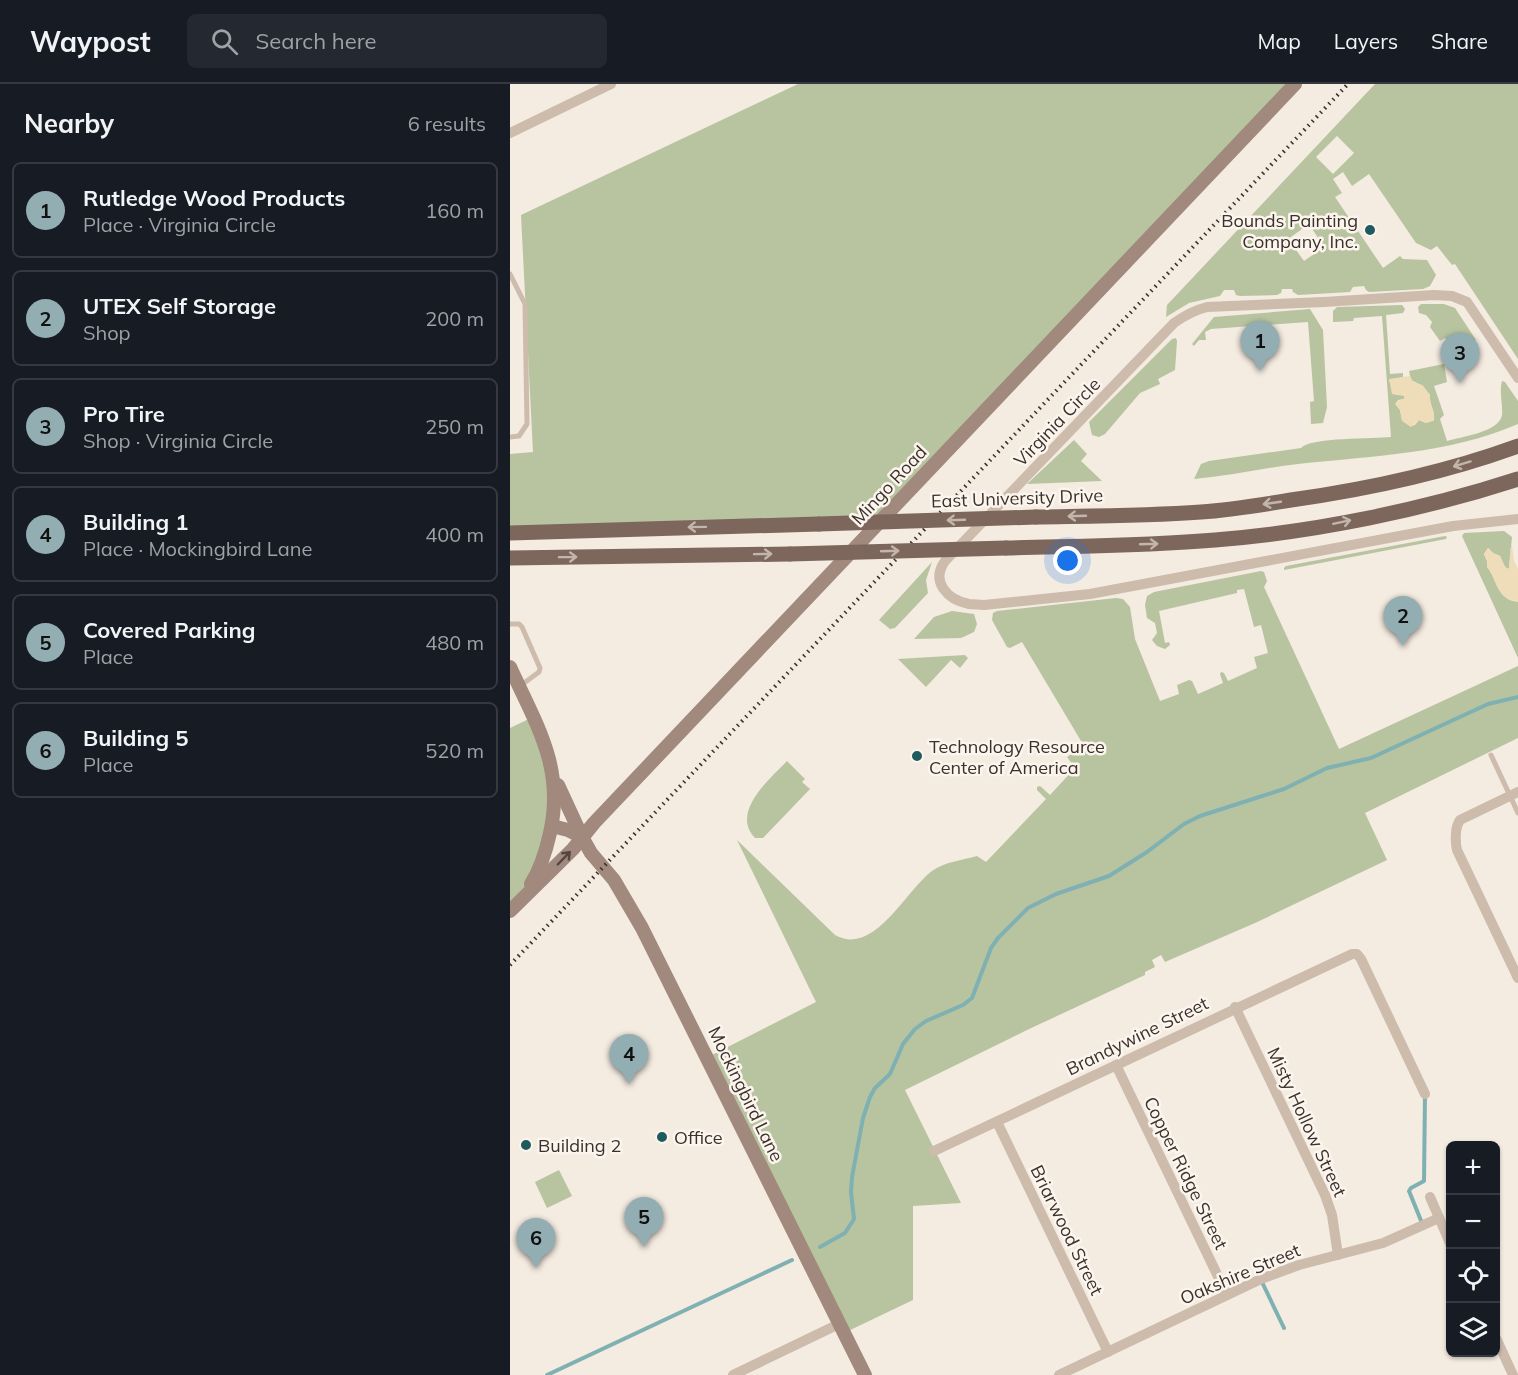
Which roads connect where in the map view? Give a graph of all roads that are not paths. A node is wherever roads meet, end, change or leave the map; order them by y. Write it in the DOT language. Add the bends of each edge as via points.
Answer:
graph roads {
  1 [pos="611,84"];
  2 [pos="1295,84"];
  3 [pos="510,133"];
  4 [pos="510,274"];
  5 [pos="1518,378"];
  6 [pos="510,437"];
  7 [pos="1518,446"];
  8 [pos="1518,479"];
  9 [pos="1518,519"];
  10 [pos="510,533"];
  11 [pos="510,558"];
  12 [pos="510,624"];
  13 [pos="510,667"];
  14 [pos="519,687"];
  15 [pos="1491,755"];
  16 [pos="552,769"];
  17 [pos="1514,794"];
  18 [pos="1518,813"];
  19 [pos="552,826"];
  20 [pos="582,837"];
  21 [pos="512,909"];
  22 [pos="1518,978"];
  23 [pos="1235,1007"];
  24 [pos="1116,1065"];
  25 [pos="1425,1094"];
  26 [pos="997,1122"];
  27 [pos="934,1151"];
  28 [pos="1430,1197"];
  29 [pos="1439,1218"];
  30 [pos="1446,1234"];
  31 [pos="1338,1255"];
  32 [pos="1227,1295"];
  33 [pos="839,1324"];
  34 [pos="1500,1347"];
  35 [pos="1108,1352"];
  36 [pos="733,1375"];
  37 [pos="865,1375"];
  38 [pos="1059,1375"];
  39 [pos="1513,1375"];
  1 -- 3 [label="street"];
  2 -- 20 [label="street, Mingo Road"];
  4 -- 6 [label="lane" via="525,304 527,424 519,436"];
  5 -- 9 [label="street, Virginia Circle" via="1467,302 1452,296 1200,309 1174,323 945,561 939,576 947,593 969,604 1056,599 1464,525"];
  7 -- 10 [label="main road, East University Drive, one-way, bridge" via="1419,477 1355,491 1200,512"];
  11 -- 8 [label="main road, one-way, bridge" via="1179,543 1290,531 1415,507"];
  12 -- 14 [label="lane" via="522,627 540,668"];
  13 -- 14 [label="street"];
  14 -- 16 [label="street"];
  15 -- 17 [label="lane"];
  16 -- 19 [label="street"];
  16 -- 20 [label="street, Mockingbird Lane"];
  17 -- 18 [label="lane"];
  17 -- 22 [label="street" via="1460,820 1457,850"];
  19 -- 20 [label="street"];
  19 -- 21 [label="street" via="538,872"];
  21 -- 20 [label="street, Mingo Road, one-way"];
  20 -- 33 [label="street, Mockingbird Lane" via="614,880 655,951"];
  23 -- 24 [label="street, Brandywine Street"];
  23 -- 25 [label="street, Brandywine Street" via="1345,955 1355,954 1361,959"];
  23 -- 31 [label="street, Misty Hollow Street" via="1325,1195"];
  24 -- 26 [label="street, Brandywine Street"];
  24 -- 32 [label="street, Copper Ridge Street"];
  26 -- 27 [label="street, Brandywine Street"];
  26 -- 35 [label="street, Briarwood Street"];
  28 -- 29 [label="street"];
  29 -- 30 [label="street"];
  29 -- 31 [label="street, Oakshire Street" via="1383,1243"];
  31 -- 32 [label="street, Oakshire Street" via="1286,1269"];
  32 -- 35 [label="street, Oakshire Street"];
  33 -- 36 [label="street"];
  33 -- 37 [label="street, Mockingbird Lane"];
  34 -- 39 [label="street"];
  35 -- 38 [label="street, Oakshire Street"];
}
